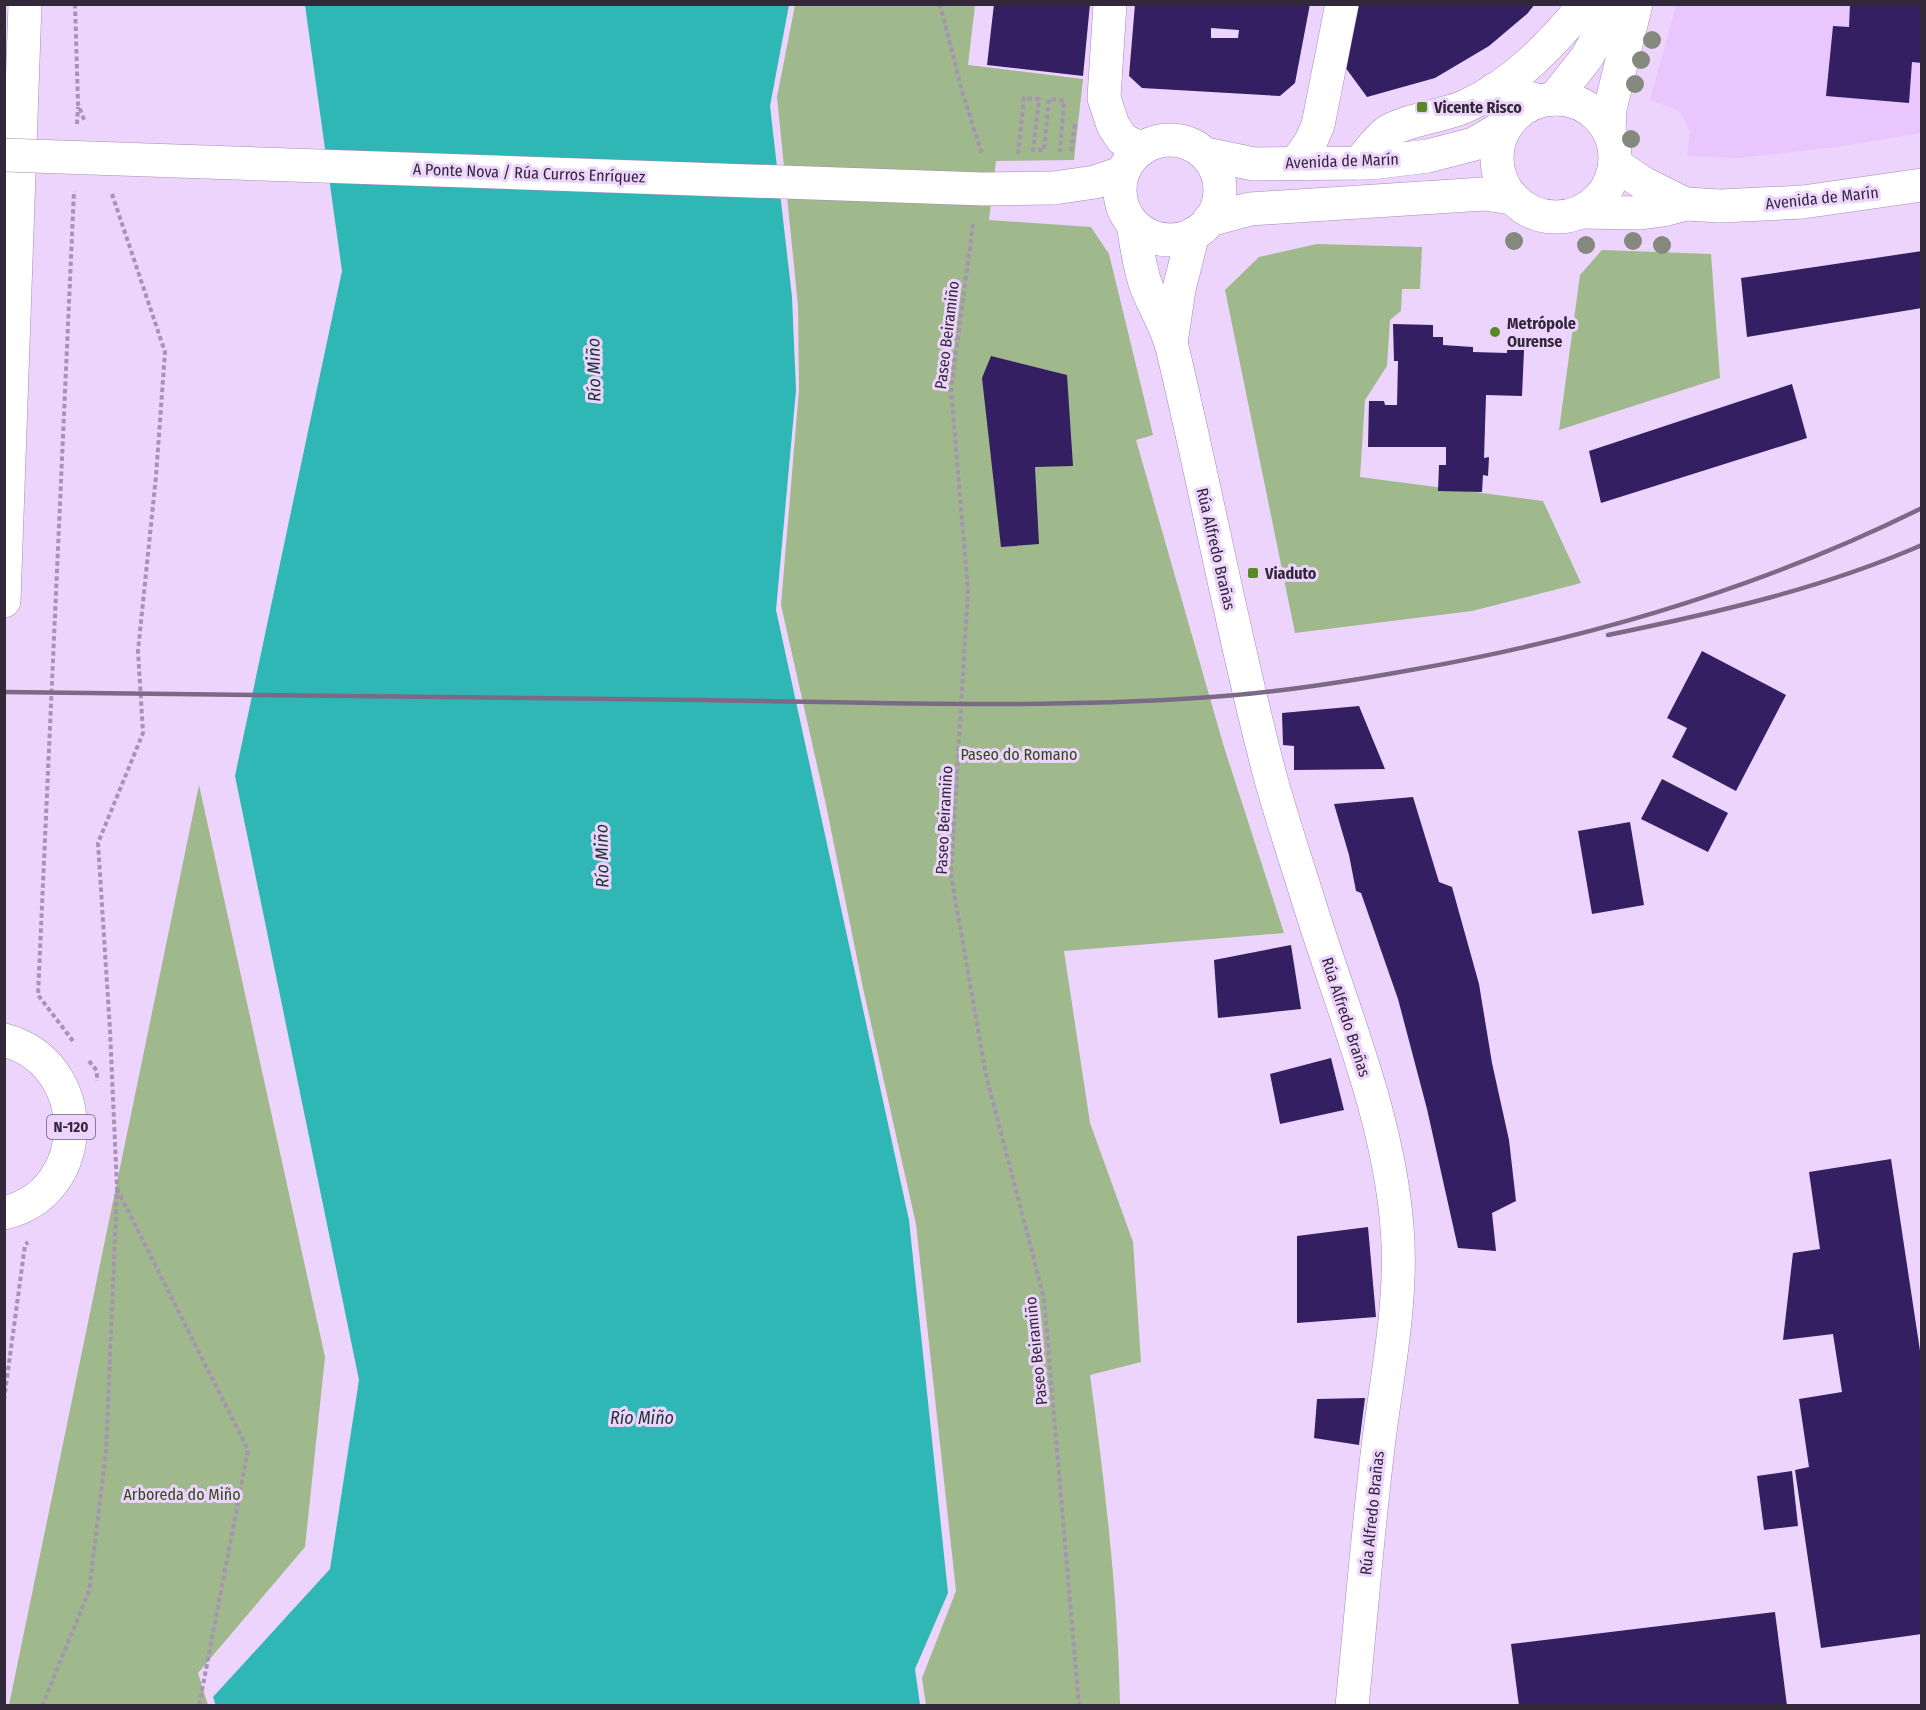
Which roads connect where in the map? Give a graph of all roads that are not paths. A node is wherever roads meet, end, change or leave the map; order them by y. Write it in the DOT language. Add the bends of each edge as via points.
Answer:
graph roads {
  1 [pos="25,4"];
  2 [pos="1110,4"];
  3 [pos="1342,4"];
  4 [pos="1585,4"];
  5 [pos="1616,4"];
  6 [pos="1636,4"];
  7 [pos="1495,89"];
  8 [pos="1547,100"];
  9 [pos="1508,124"];
  10 [pos="1609,132"];
  11 [pos="1144,147"];
  12 [pos="1205,154"];
  13 [pos="4,155"];
  14 [pos="1296,163"];
  15 [pos="1359,163"];
  16 [pos="1615,164"];
  17 [pos="1922,185"];
  18 [pos="1512,198"];
  19 [pos="1126,200"];
  20 [pos="1685,204"];
  21 [pos="1581,212"];
  22 [pos="1201,227"];
  23 [pos="1171,343"];
  24 [pos="4,601"];
  25 [pos="4,1040"];
  26 [pos="4,1213"];
  27 [pos="1352,1706"];
  1 -- 24 [label="main road"];
  2 -- 11 [label="main road" via="1104,98 1122,139"];
  3 -- 14 [label="main road" via="1318,125"];
  4 -- 7 [label="main road" via="1541,53"];
  5 -- 8 [label="main road" via="1587,57"];
  6 -- 10 [label="main road" via="1610,108"];
  7 -- 8 [label="main road"];
  7 -- 15 [label="main road" via="1467,106 1388,132"];
  8 -- 9 [label="main road" via="1528,106"];
  8 -- 10 [label="main road" via="1571,101 1587,107"];
  9 -- 15 [label="main road, Avenida de Marín" via="1474,144 1428,156"];
  9 -- 18 [label="main road" via="1497,154 1503,185"];
  10 -- 16 [label="main road"];
  11 -- 12 [label="main road" via="1180,141"];
  11 -- 19 [label="main road" via="1135,154"];
  12 -- 14 [label="main road, Avenida de Marín" via="1254,164"];
  12 -- 22 [label="main road" via="1219,179 1218,200"];
  13 -- 19 [label="main road, A Ponte Nova / Rúa Curros Enríquez, bridge" via="983,189 1053,188 1095,182"];
  14 -- 15 [label="main road, Avenida de Marín"];
  16 -- 20 [label="main road, Avenida de Marín"];
  16 -- 21 [label="main road" via="1604,192"];
  17 -- 20 [label="main road, Avenida de Marín" via="1803,202"];
  18 -- 21 [label="main road" via="1524,208 1545,216"];
  18 -- 22 [label="main road" via="1484,194 1250,209"];
  19 -- 22 [label="main road" via="1146,233 1161,239 1177,239"];
  19 -- 23 [label="main road, Rúa Alfredo Brañas" via="1146,284"];
  20 -- 21 [label="main road, Avenida de Marín" via="1640,213"];
  22 -- 23 [label="main road, Rúa Alfredo Brañas" via="1179,289"];
  23 -- 27 [label="main road, Rúa Alfredo Brañas" via="1270,775 1359,1052 1383,1140 1398,1227 1396,1300"];
  25 -- 26 [label="main road, N-120" via="19,1044 43,1061 62,1084 71,1112 70,1142 60,1170 42,1194 17,1210"];
}
